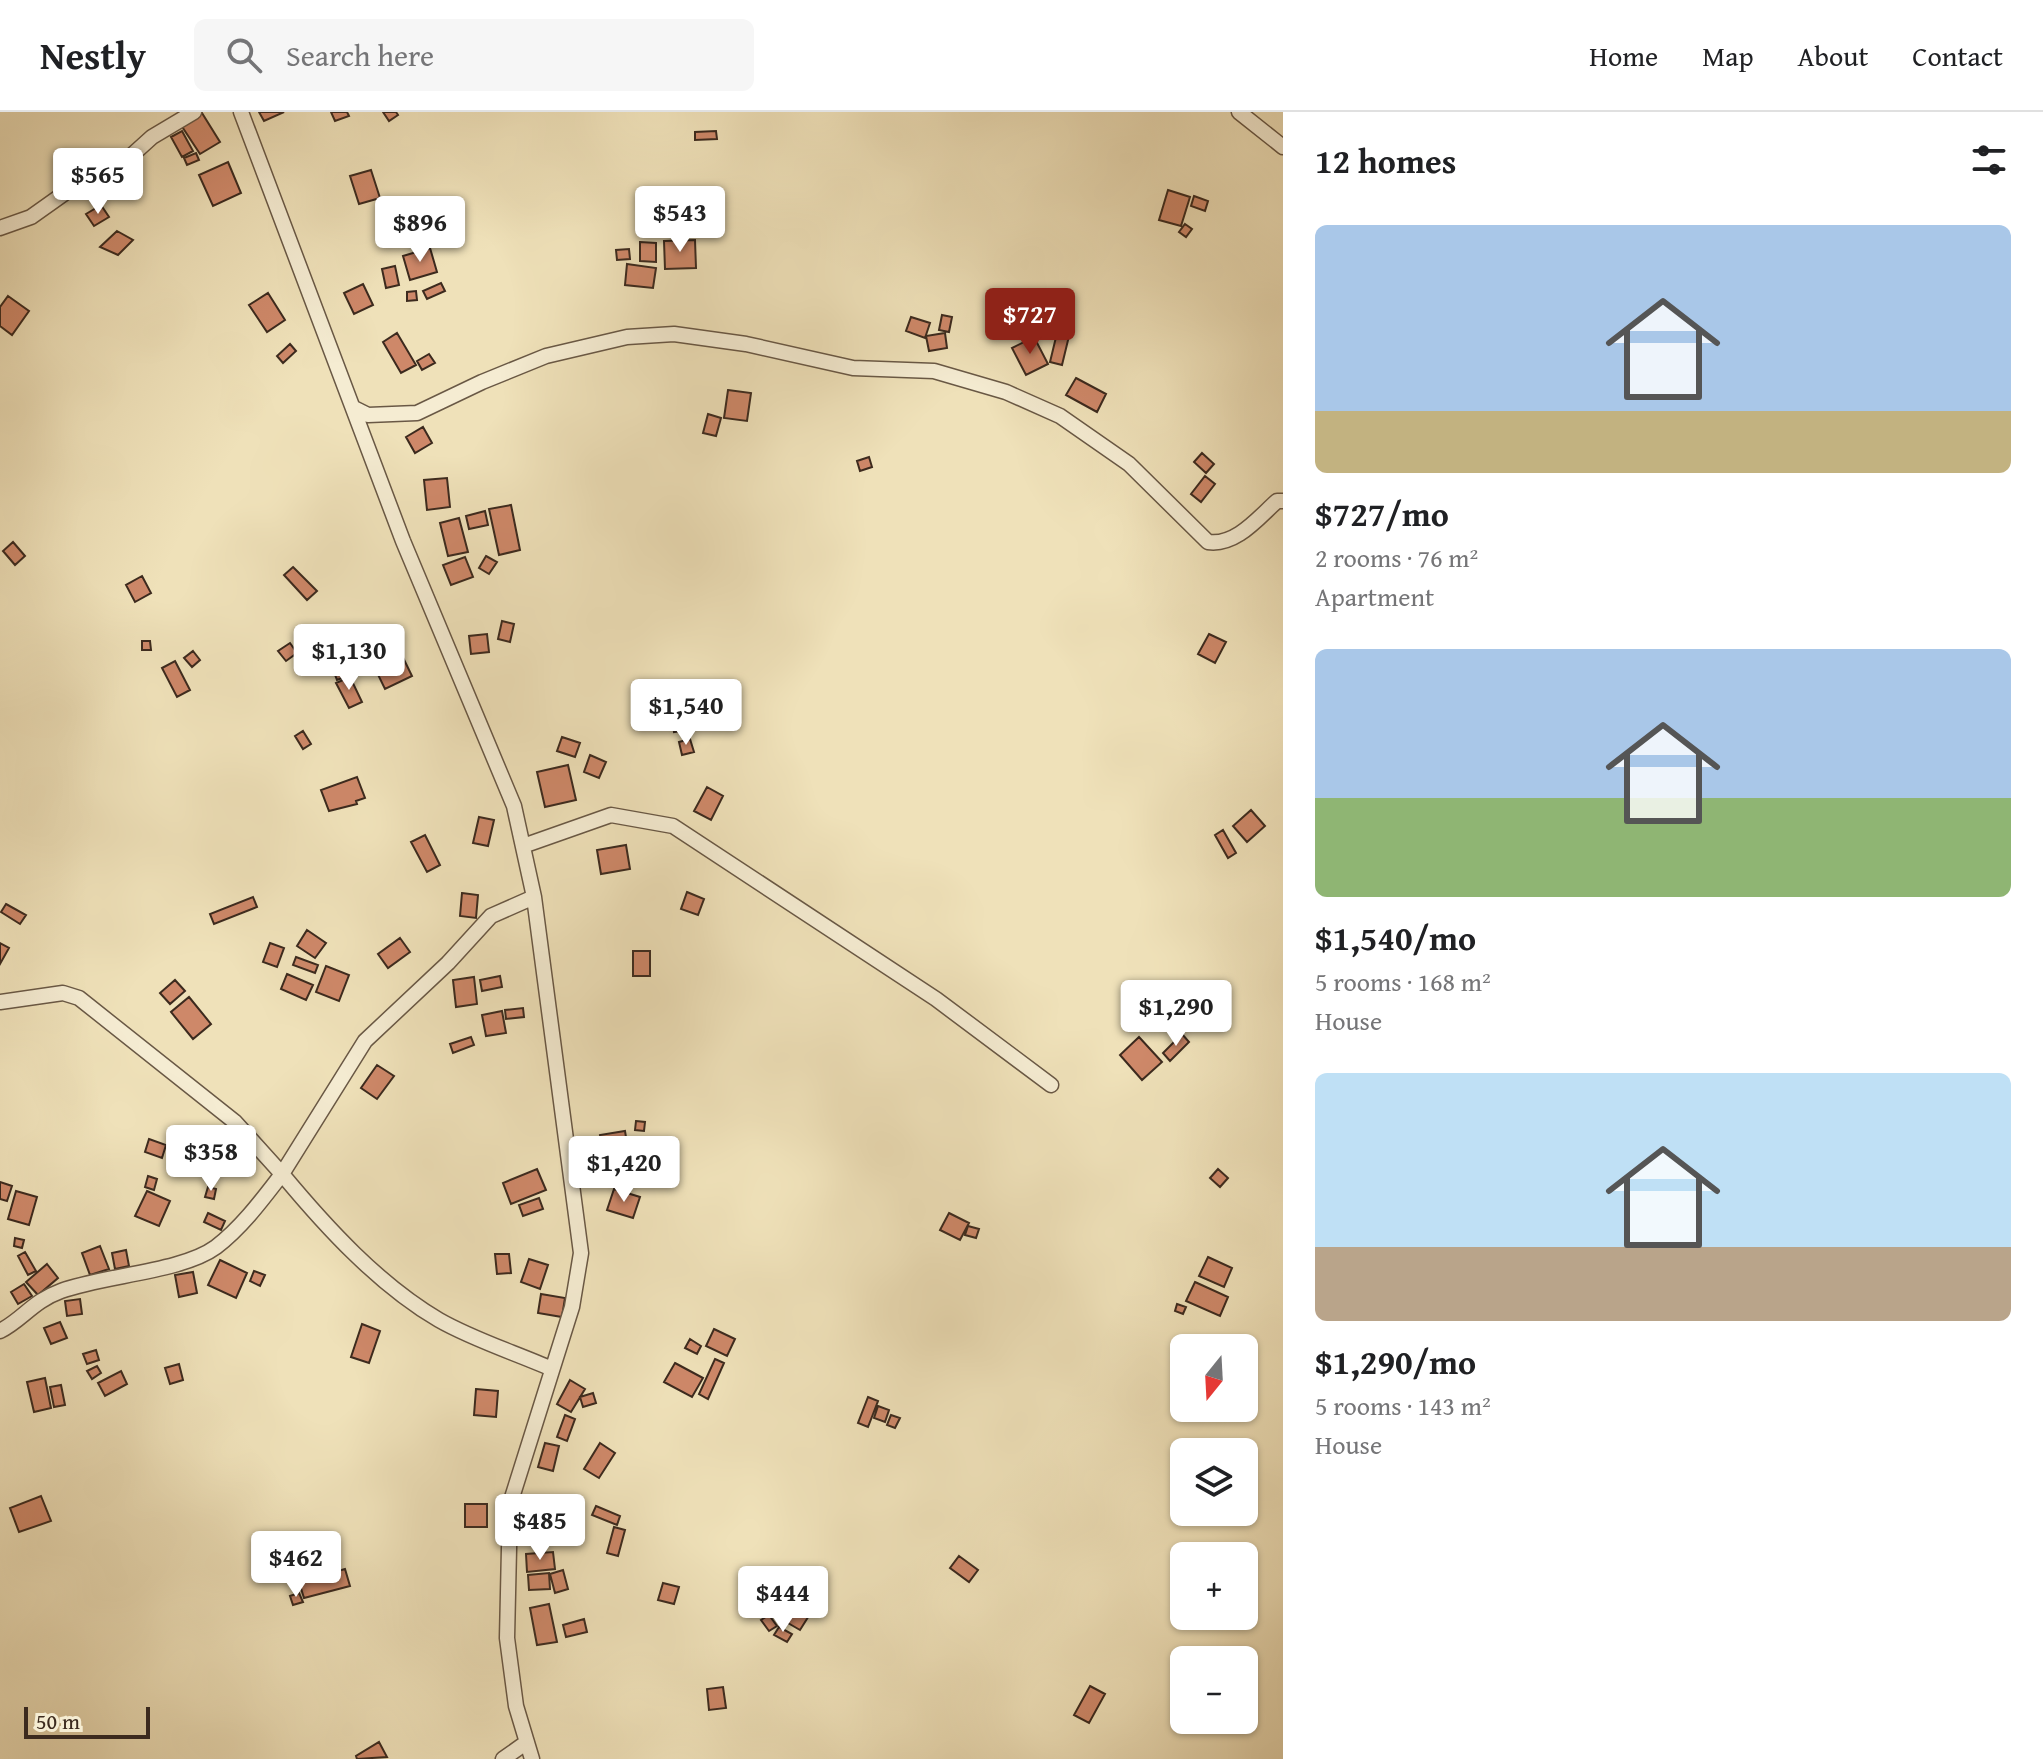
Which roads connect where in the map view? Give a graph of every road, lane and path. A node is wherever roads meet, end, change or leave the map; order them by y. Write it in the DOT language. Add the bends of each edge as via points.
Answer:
graph roads {
  1 [pos="194,112"];
  2 [pos="241,112"];
  3 [pos="1239,112"];
  4 [pos="1283,147"];
  5 [pos="0,228"];
  6 [pos="354,408"];
  7 [pos="1283,501"];
  8 [pos="523,846"];
  9 [pos="534,897"];
  10 [pos="0,1002"];
  11 [pos="1051,1085"];
  12 [pos="282,1174"];
  13 [pos="0,1331"];
  14 [pos="552,1369"];
  15 [pos="527,1742"];
  16 [pos="503,1759"];
  17 [pos="532,1759"];
  1 -- 5 [label="street" via="31,217"];
  2 -- 6 [label="street"];
  3 -- 4 [label="street"];
  6 -- 7 [label="street" via="368,415 417,413 546,356 627,337 674,334 853,368 934,371 1006,392 1060,416 1129,464 1208,542 1239,535"];
  6 -- 8 [label="street" via="514,806"];
  8 -- 9 [label="street"];
  8 -- 11 [label="street" via="611,815 673,826 936,999"];
  9 -- 12 [label="street" via="491,916 365,1041"];
  9 -- 14 [label="street" via="581,1253 572,1307"];
  10 -- 12 [label="street" via="63,993 79,998 235,1122"];
  12 -- 13 [label="street" via="257,1208 214,1249 58,1292 32,1304"];
  12 -- 14 [label="street" via="368,1266 439,1320"];
  14 -- 15 [label="street" via="510,1504 507,1638 516,1706"];
  15 -- 16 [label="street"];
  15 -- 17 [label="street"];
}
